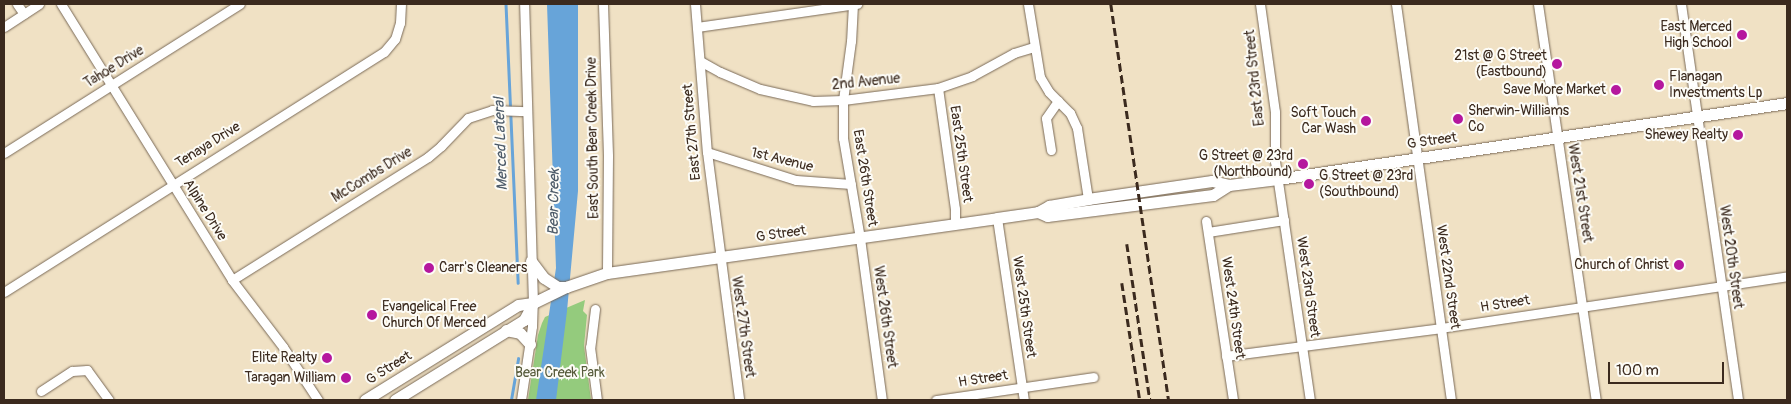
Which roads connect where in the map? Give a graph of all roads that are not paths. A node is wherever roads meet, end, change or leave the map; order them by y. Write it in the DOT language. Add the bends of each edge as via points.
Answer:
graph roads {
  1 [pos="17,4"];
  2 [pos="39,4"];
  3 [pos="61,4"];
  4 [pos="240,4"];
  5 [pos="401,4"];
  6 [pos="524,4"];
  7 [pos="603,4"];
  8 [pos="695,4"];
  9 [pos="853,4"];
  10 [pos="857,4"];
  11 [pos="1028,4"];
  12 [pos="1260,4"];
  13 [pos="1396,4"];
  14 [pos="1538,4"];
  15 [pos="1681,4"];
  16 [pos="24,14"];
  17 [pos="4,27"];
  18 [pos="697,27"];
  19 [pos="1034,47"];
  20 [pos="700,61"];
  21 [pos="111,85"];
  22 [pos="938,88"];
  23 [pos="843,100"];
  24 [pos="1058,101"];
  25 [pos="1787,104"];
  26 [pos="523,111"];
  27 [pos="1697,117"];
  28 [pos="1558,138"];
  29 [pos="1051,150"];
  30 [pos="707,152"];
  31 [pos="4,153"];
  32 [pos="1418,158"];
  33 [pos="1278,179"];
  34 [pos="172,184"];
  35 [pos="851,184"];
  36 [pos="1229,185"];
  37 [pos="1088,199"];
  38 [pos="1038,212"];
  39 [pos="997,218"];
  40 [pos="1284,220"];
  41 [pos="1206,221"];
  42 [pos="954,224"];
  43 [pos="1208,232"];
  44 [pos="860,238"];
  45 [pos="720,258"];
  46 [pos="531,261"];
  47 [pos="606,273"];
  48 [pos="1787,276"];
  49 [pos="232,280"];
  50 [pos="1721,285"];
  51 [pos="566,288"];
  52 [pos="4,292"];
  53 [pos="538,301"];
  54 [pos="1584,306"];
  55 [pos="595,309"];
  56 [pos="1441,328"];
  57 [pos="506,330"];
  58 [pos="530,344"];
  59 [pos="1302,347"];
  60 [pos="1226,356"];
  61 [pos="1093,377"];
  62 [pos="1022,387"];
  63 [pos="41,391"];
  64 [pos="109,400"];
  65 [pos="318,400"];
  66 [pos="365,400"];
  67 [pos="395,400"];
  68 [pos="521,400"];
  69 [pos="597,400"];
  70 [pos="739,400"];
  71 [pos="882,400"];
  72 [pos="936,400"];
  73 [pos="1024,400"];
  74 [pos="1233,400"];
  75 [pos="1310,400"];
  76 [pos="1451,400"];
  77 [pos="1596,400"];
  78 [pos="1738,400"];
  1 -- 16 [label="street"];
  2 -- 16 [label="street"];
  3 -- 21 [label="street, Alpine Drive"];
  4 -- 21 [label="street, Tahoe Drive"];
  5 -- 34 [label="street, Tenaya Drive" via="395,39 384,52"];
  6 -- 26 [label="street"];
  7 -- 47 [label="street, East South Bear Creek Drive" via="608,156"];
  8 -- 18 [label="street, East 27th Street"];
  9 -- 10 [label="street"];
  9 -- 18 [label="street"];
  9 -- 23 [label="street, East 26th Street"];
  11 -- 19 [label="street"];
  12 -- 33 [label="street, East 23rd Street" via="1275,112 1274,146"];
  13 -- 32 [label="street, West 22nd Street"];
  14 -- 28 [label="street, West 21st Street"];
  15 -- 27 [label="street, West 20th Street"];
  16 -- 17 [label="street"];
  18 -- 20 [label="street, East 27th Street"];
  19 -- 22 [label="street, 2nd Avenue"];
  19 -- 24 [label="street" via="1040,77"];
  20 -- 23 [label="street, 2nd Avenue" via="760,89 813,101"];
  20 -- 30 [label="street, East 27th Street"];
  21 -- 31 [label="street, Tahoe Drive"];
  21 -- 34 [label="street, Alpine Drive"];
  22 -- 23 [label="street, 2nd Avenue"];
  22 -- 42 [label="street, East 25th Street" via="955,209"];
  23 -- 35 [label="street, East 26th Street" via="843,138"];
  24 -- 29 [label="street" via="1046,118"];
  24 -- 37 [label="street" via="1076,124"];
  25 -- 27 [label="main road, G Street"];
  26 -- 46 [label="street"];
  26 -- 49 [label="street, McCombs Drive" via="492,110 468,118 428,157"];
  27 -- 28 [label="main road, G Street"];
  27 -- 50 [label="street, West 20th Street"];
  28 -- 32 [label="main road, G Street"];
  28 -- 54 [label="street, West 21st Street"];
  30 -- 35 [label="street, 1st Avenue" via="796,180"];
  30 -- 45 [label="street, East 27th Street"];
  32 -- 33 [label="main road, G Street"];
  32 -- 56 [label="street, West 22nd Street"];
  33 -- 36 [label="main road, G Street"];
  33 -- 40 [label="street, West 23rd Street"];
  34 -- 49 [label="street, Alpine Drive"];
  34 -- 52 [label="street, Tenaya Drive"];
  35 -- 44 [label="street, East 26th Street"];
  36 -- 37 [label="main road, G Street" via="1212,181"];
  36 -- 38 [label="main road, G Street" via="1213,194 1047,216"];
  37 -- 38 [label="main road, G Street" via="1049,206"];
  38 -- 39 [label="main road, G Street"];
  39 -- 42 [label="main road, G Street"];
  39 -- 62 [label="street, West 25th Street"];
  40 -- 43 [label="street"];
  40 -- 59 [label="street, West 23rd Street"];
  41 -- 43 [label="street, West 24th Street"];
  42 -- 44 [label="main road, G Street"];
  43 -- 60 [label="street, West 24th Street"];
  44 -- 45 [label="main road, G Street"];
  44 -- 71 [label="street, West 26th Street"];
  45 -- 47 [label="main road, G Street"];
  45 -- 70 [label="street, West 27th Street"];
  46 -- 51 [label="main road" via="544,278"];
  46 -- 53 [label="street"];
  47 -- 51 [label="main road, G Street"];
  48 -- 50 [label="street, H Street"];
  49 -- 65 [label="street, Alpine Drive"];
  50 -- 54 [label="street, H Street"];
  50 -- 78 [label="street, West 20th Street"];
  51 -- 53 [label="main road, G Street"];
  53 -- 57 [label="main road, G Street" via="524,320"];
  53 -- 58 [label="street"];
  53 -- 66 [label="main road, G Street" via="518,305"];
  54 -- 56 [label="street, H Street"];
  54 -- 77 [label="street, West 21st Street"];
  55 -- 69 [label="street" via="590,347"];
  56 -- 59 [label="street, H Street"];
  56 -- 76 [label="street, West 22nd Street"];
  57 -- 58 [label="main road" via="520,333"];
  57 -- 67 [label="main road, G Street"];
  58 -- 68 [label="street"];
  59 -- 60 [label="street, H Street"];
  59 -- 75 [label="street, West 23rd Street"];
  60 -- 74 [label="street, West 24th Street"];
  61 -- 62 [label="street, H Street"];
  62 -- 72 [label="street, H Street"];
  62 -- 73 [label="street, West 25th Street"];
  63 -- 64 [label="street" via="72,371 87,370"];
}
